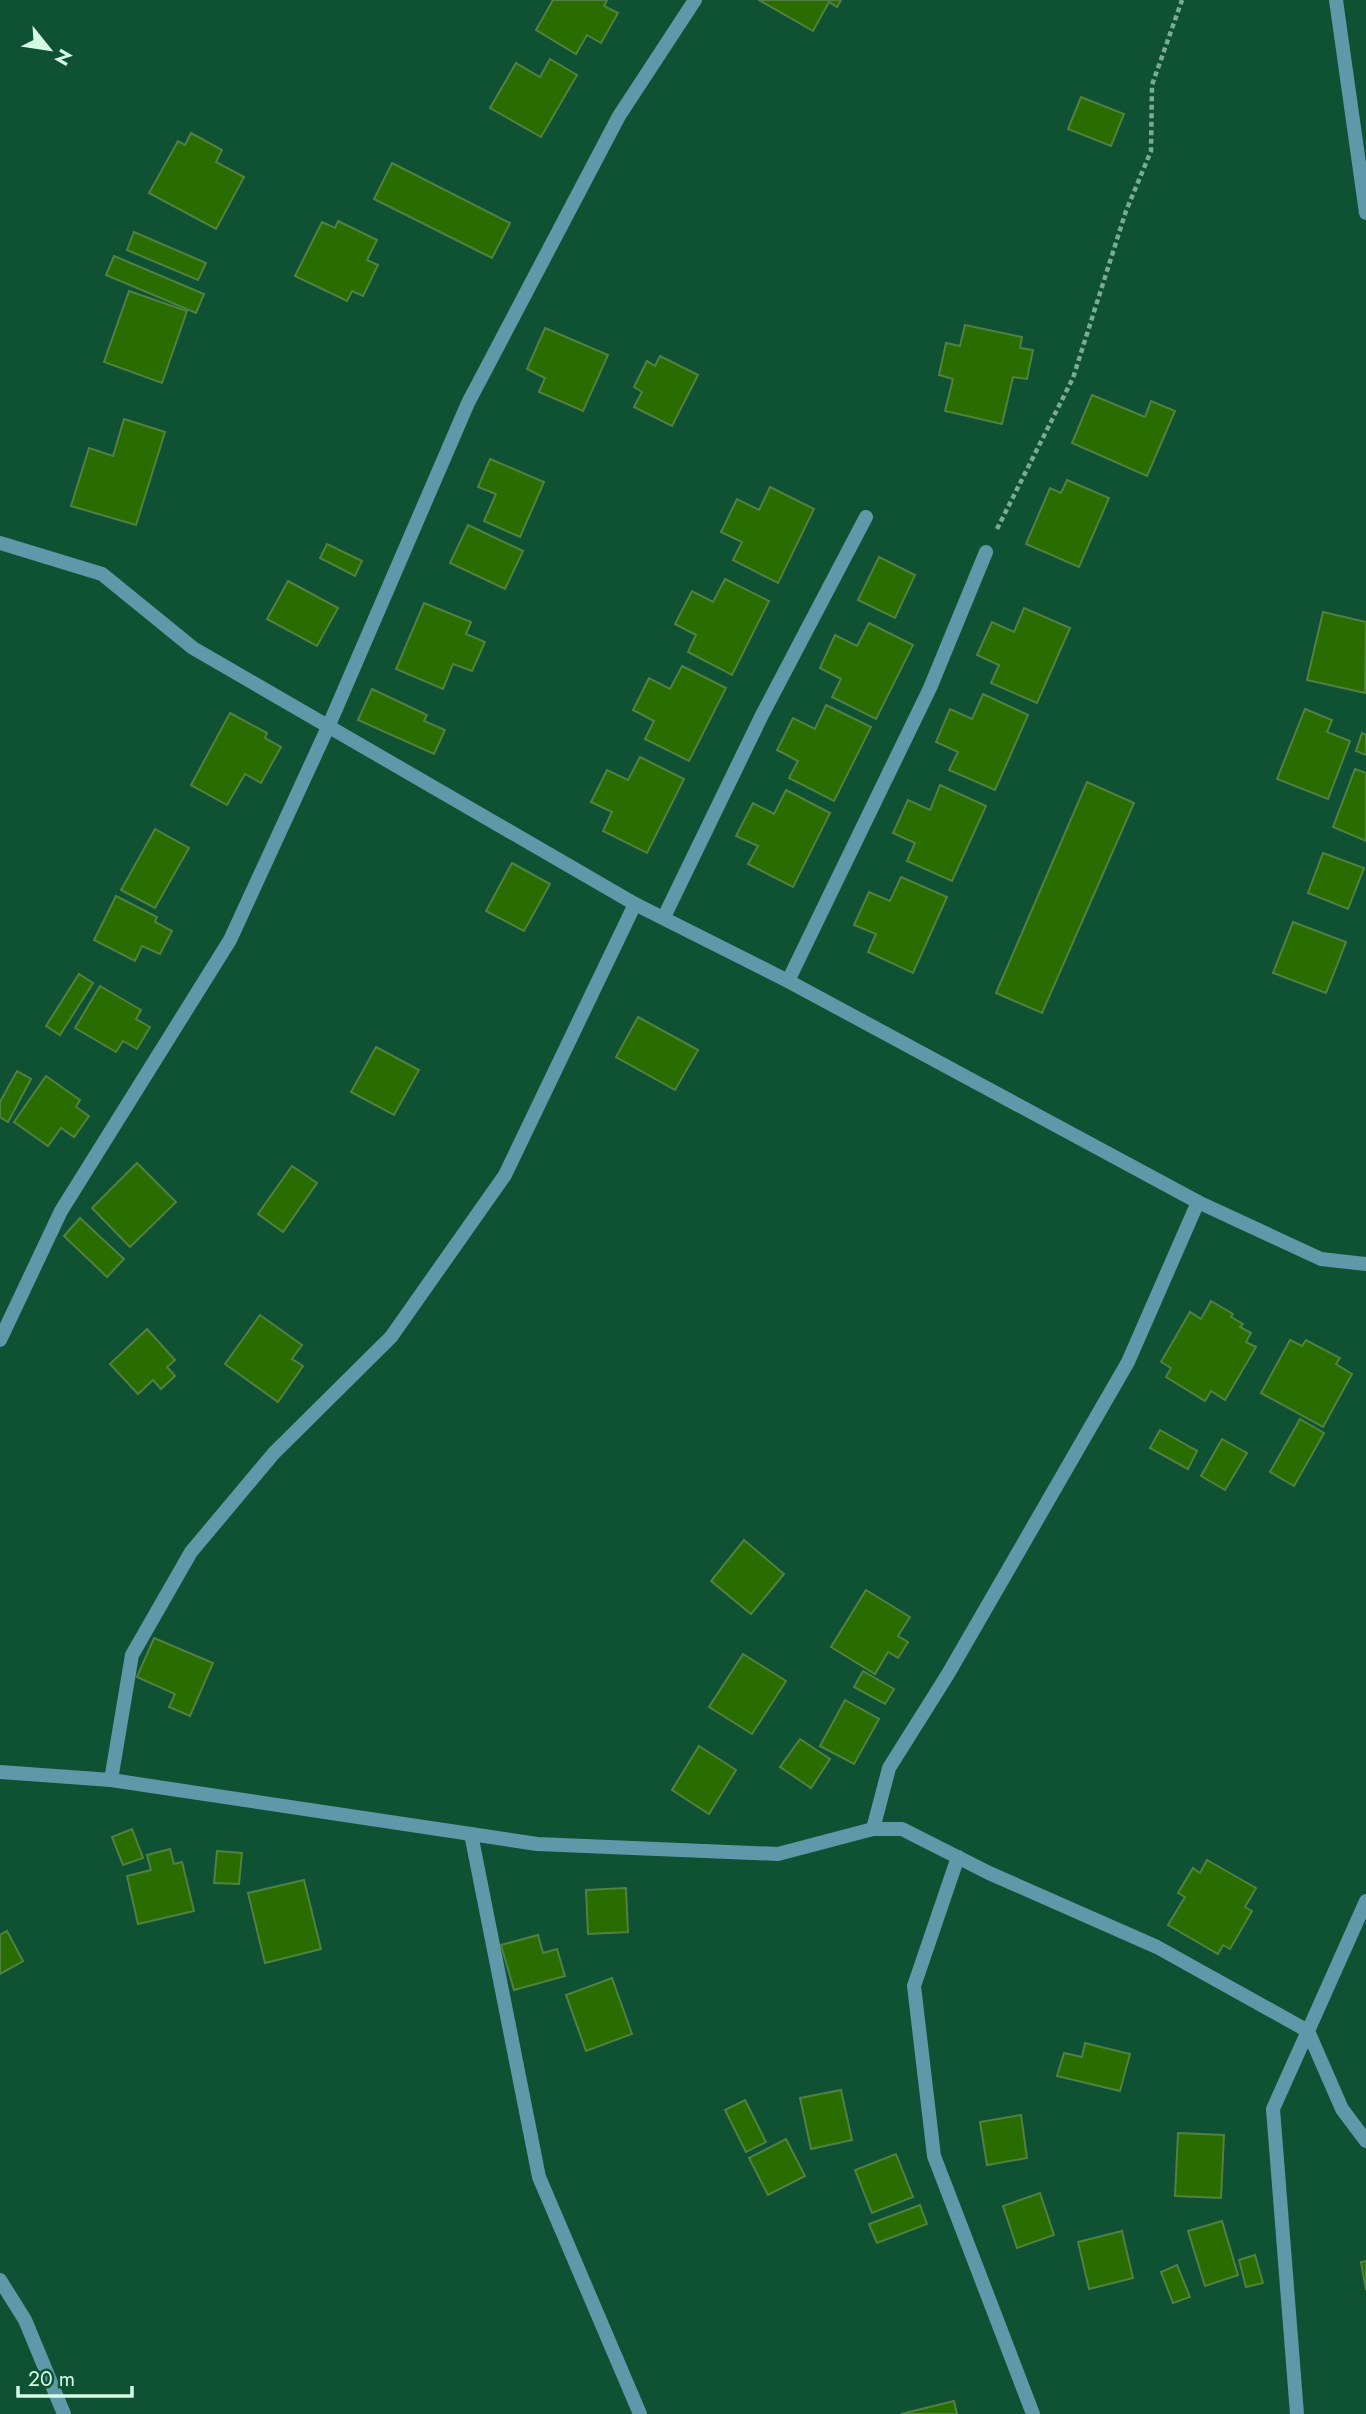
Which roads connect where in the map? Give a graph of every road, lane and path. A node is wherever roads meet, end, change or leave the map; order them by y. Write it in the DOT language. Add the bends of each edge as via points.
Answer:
graph roads {
  1 [pos="695,0"];
  2 [pos="1182,0"];
  3 [pos="1335,0"];
  4 [pos="1366,213"];
  5 [pos="866,517"];
  6 [pos="0,543"];
  7 [pos="986,552"];
  8 [pos="329,726"];
  9 [pos="635,904"];
  10 [pos="664,917"];
  11 [pos="788,981"];
  12 [pos="1198,1202"];
  13 [pos="1366,1264"];
  14 [pos="0,1340"];
  15 [pos="0,1772"];
  16 [pos="111,1780"];
  17 [pos="873,1829"];
  18 [pos="471,1834"];
  19 [pos="958,1857"];
  20 [pos="1366,1901"];
  21 [pos="1308,2031"];
  22 [pos="1366,2141"];
  23 [pos="0,2280"];
  24 [pos="64,2414"];
  25 [pos="640,2414"];
  26 [pos="1033,2414"];
  27 [pos="1297,2414"];
  1 -- 8 [label="street" via="619,116 468,403"];
  2 -- 7 [label="path" via="1152,85 1151,151 1126,211 1073,378"];
  3 -- 4 [label="street"];
  5 -- 10 [label="street" via="762,715"];
  6 -- 8 [label="street" via="102,573 193,648"];
  7 -- 11 [label="street" via="930,688"];
  8 -- 9 [label="street"];
  8 -- 14 [label="street" via="230,940 61,1211"];
  9 -- 10 [label="street"];
  9 -- 16 [label="street" via="505,1175 391,1337 274,1453 191,1552 132,1655"];
  10 -- 11 [label="street"];
  11 -- 12 [label="street"];
  12 -- 13 [label="street" via="1321,1259"];
  12 -- 17 [label="street" via="1128,1362 889,1768"];
  15 -- 16 [label="street"];
  16 -- 18 [label="street"];
  17 -- 18 [label="street" via="778,1854 537,1844"];
  17 -- 19 [label="street" via="902,1829"];
  18 -- 25 [label="street" via="539,2177"];
  19 -- 21 [label="street" via="1157,1947"];
  19 -- 26 [label="street" via="915,1986 934,2157"];
  20 -- 21 [label="street"];
  21 -- 22 [label="street" via="1342,2109"];
  21 -- 27 [label="street" via="1273,2109"];
  23 -- 24 [label="street" via="25,2320"];
}
